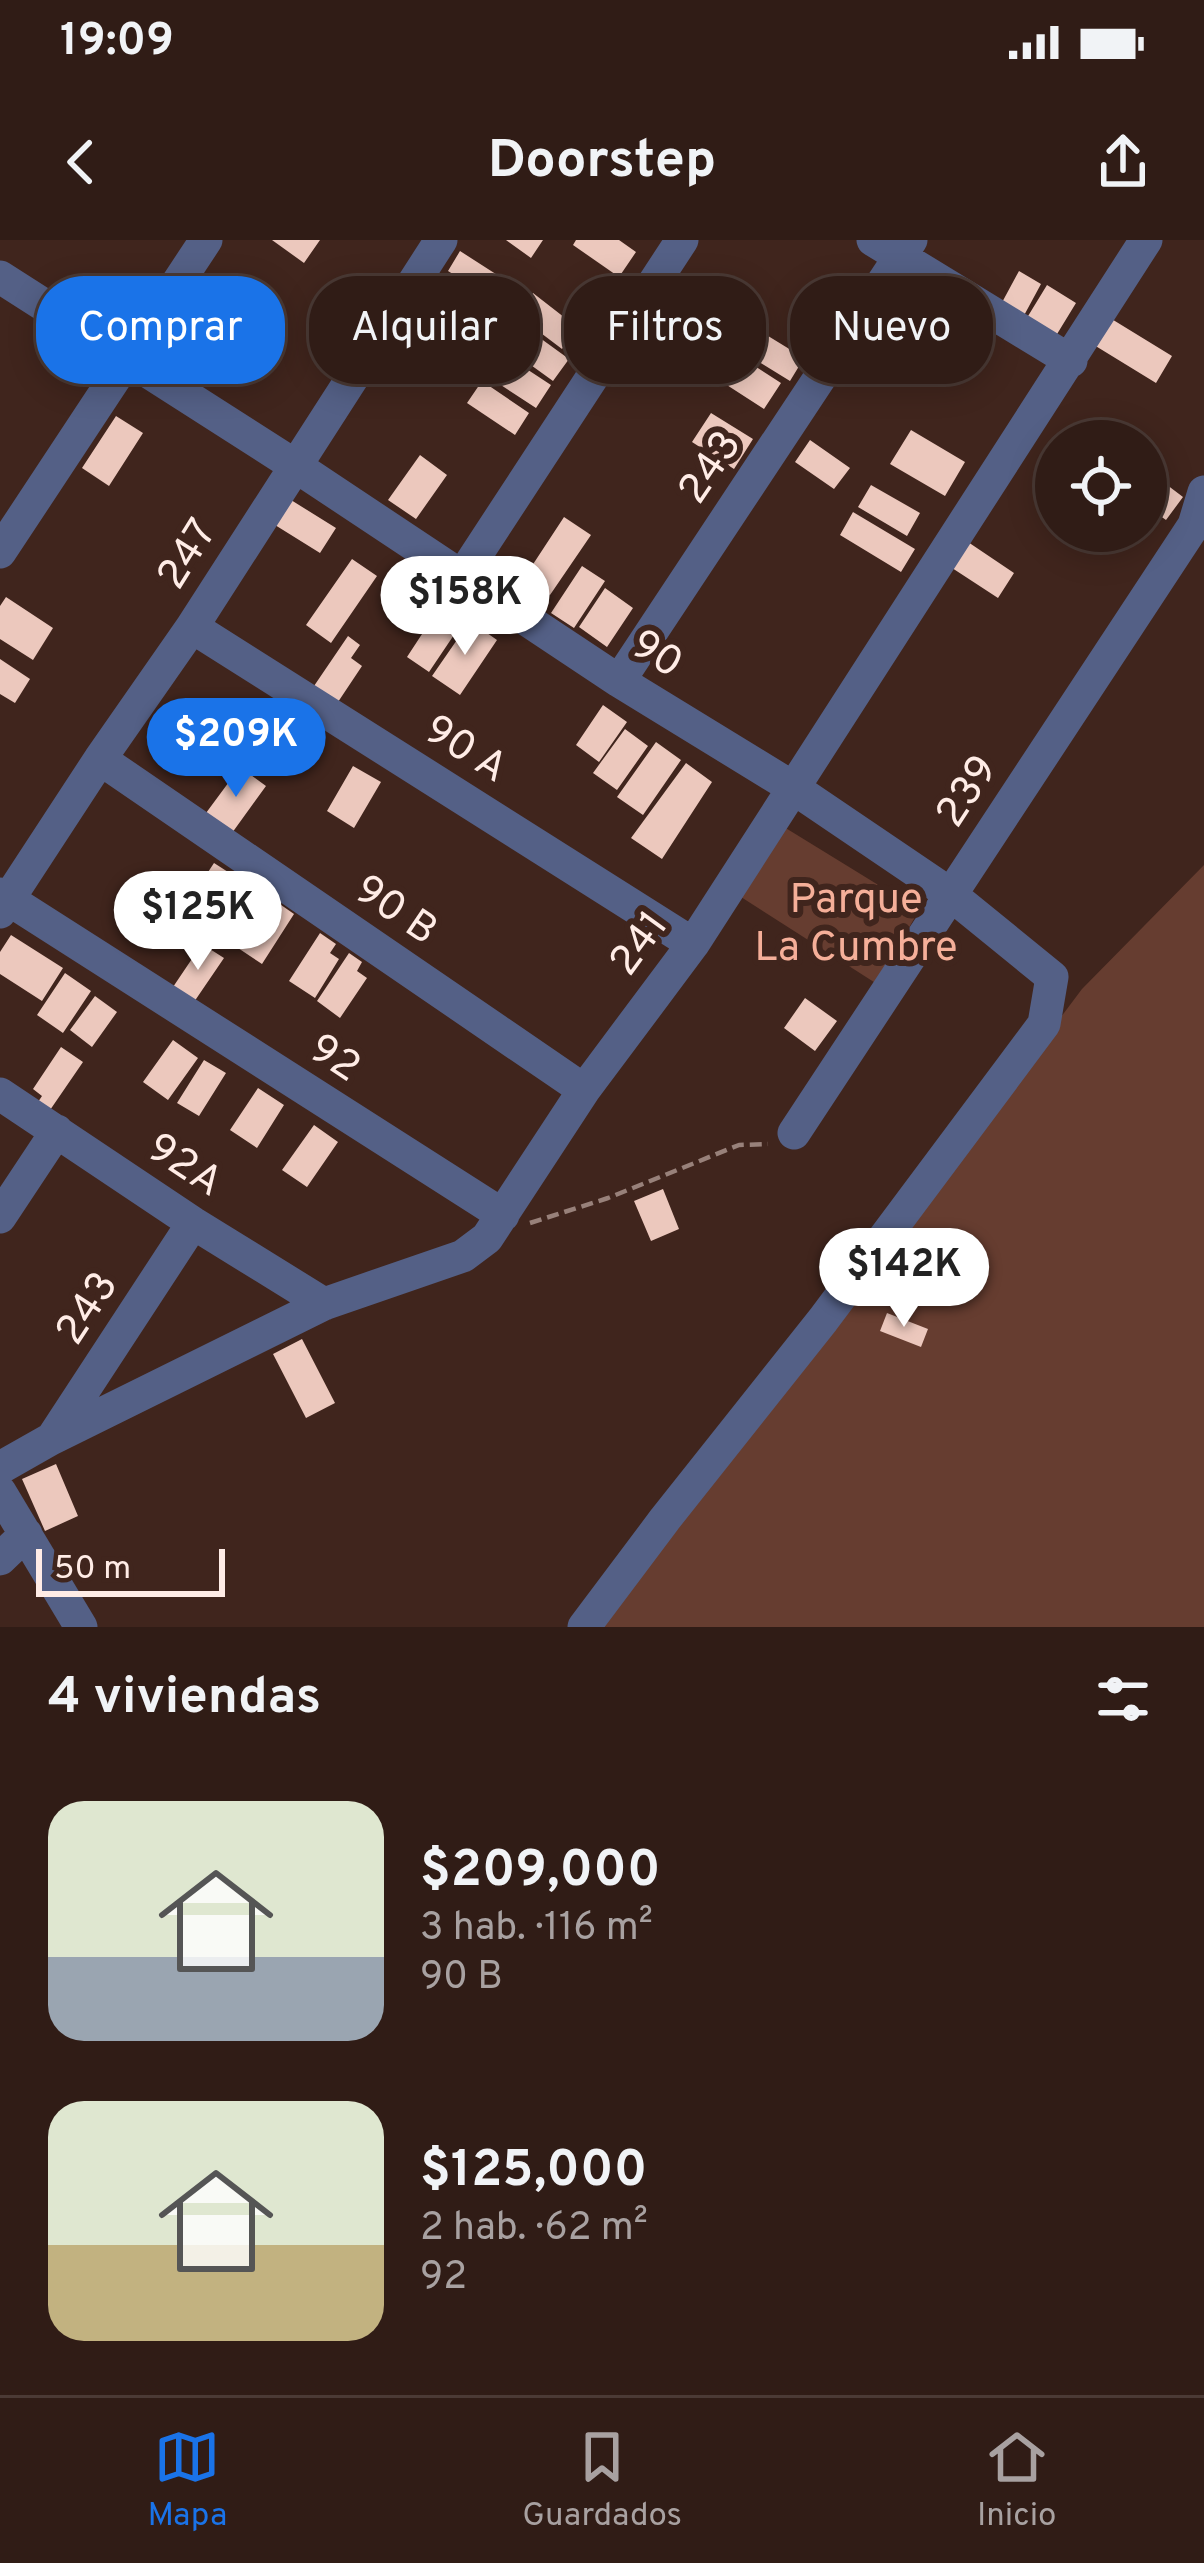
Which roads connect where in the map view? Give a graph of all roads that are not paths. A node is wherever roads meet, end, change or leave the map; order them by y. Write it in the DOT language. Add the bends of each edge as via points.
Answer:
graph roads {
  1 [pos="206,240"];
  2 [pos="441,240"];
  3 [pos="682,240"];
  4 [pos="1146,240"];
  5 [pos="895,246"];
  6 [pos="183,276"];
  7 [pos="0,277"];
  8 [pos="36,300"];
  9 [pos="1071,361"];
  10 [pos="112,384"];
  11 [pos="169,384"];
  12 [pos="294,465"];
  13 [pos="1204,492"];
  14 [pos="0,552"];
  15 [pos="461,578"];
  16 [pos="192,626"];
  17 [pos="619,681"];
  18 [pos="100,759"];
  19 [pos="792,787"];
  20 [pos="950,894"];
  21 [pos="3,902"];
  22 [pos="693,944"];
  23 [pos="584,1090"];
  24 [pos="0,1094"];
  25 [pos="57,1132"];
  26 [pos="794,1133"];
  27 [pos="0,1217"];
  28 [pos="193,1223"];
  29 [pos="495,1227"];
  30 [pos="325,1304"];
  31 [pos="51,1439"];
  32 [pos="0,1468"];
  33 [pos="0,1492"];
  34 [pos="26,1534"];
  35 [pos="0,1559"];
  36 [pos="81,1627"];
  37 [pos="584,1627"];
  1 -- 6 [label="street"];
  2 -- 12 [label="street, 247"];
  3 -- 15 [label="street"];
  4 -- 9 [label="street, 241"];
  5 -- 9 [label="street"];
  5 -- 17 [label="street, 243"];
  7 -- 8 [label="street, 90"];
  9 -- 19 [label="street, 241"];
  10 -- 14 [label="street"];
  11 -- 12 [label="street, 90"];
  12 -- 15 [label="street, 90"];
  12 -- 16 [label="street, 247"];
  13 -- 20 [label="street, 239" via="1194,525"];
  15 -- 17 [label="street, 90"];
  16 -- 18 [label="street, 247"];
  16 -- 22 [label="street, 90 A"];
  17 -- 19 [label="street, 90"];
  18 -- 21 [label="street, 247"];
  18 -- 23 [label="street, 90 B"];
  19 -- 20 [label="street, 90"];
  19 -- 22 [label="street, 241"];
  20 -- 26 [label="street, 239"];
  20 -- 37 [label="street, 90" via="1052,977 1044,1024"];
  21 -- 29 [label="street, 92"];
  22 -- 23 [label="street, 241"];
  23 -- 29 [label="street, 241"];
  24 -- 25 [label="street, 92A"];
  25 -- 27 [label="street"];
  25 -- 28 [label="street, 92A"];
  28 -- 30 [label="street, 92A"];
  28 -- 31 [label="street, 243"];
  29 -- 30 [label="street, 241" via="463,1256"];
  30 -- 31 [label="street, 241"];
  31 -- 32 [label="street, 241"];
  33 -- 34 [label="street"];
  34 -- 35 [label="street"];
  34 -- 36 [label="street"];
}
